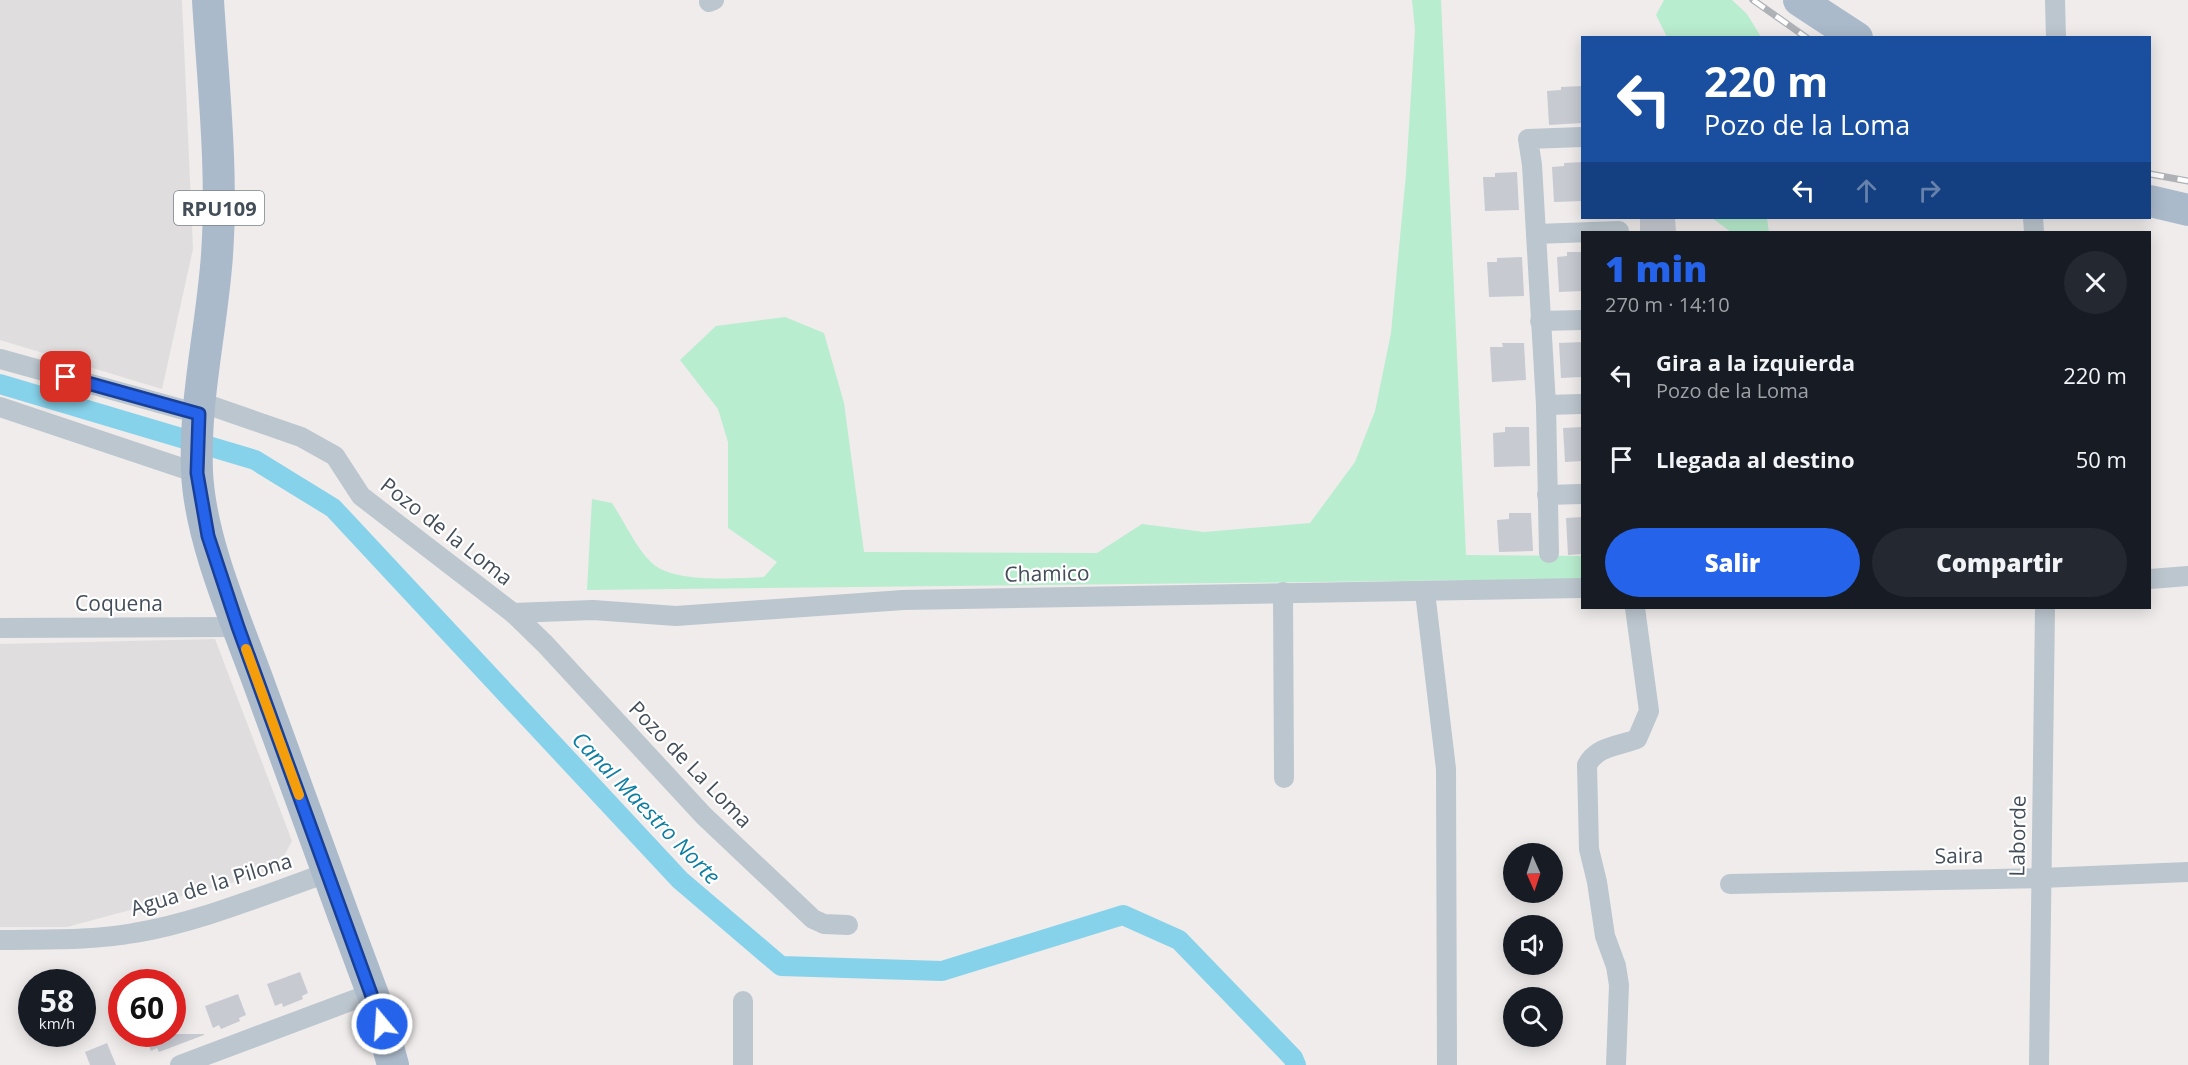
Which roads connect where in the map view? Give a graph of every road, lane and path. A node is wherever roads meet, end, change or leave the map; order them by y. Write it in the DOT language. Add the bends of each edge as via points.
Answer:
graph roads {
  1 [pos="208,0"];
  2 [pos="1798,0"];
  3 [pos="2055,0"];
  4 [pos="1854,36"];
  5 [pos="2056,36"];
  6 [pos="1581,137"];
  7 [pos="2151,201"];
  8 [pos="2188,210"];
  9 [pos="1619,227"];
  10 [pos="1536,234"];
  11 [pos="1581,320"];
  12 [pos="1540,321"];
  13 [pos="0,359"];
  14 [pos="1581,404"];
  15 [pos="1546,405"];
  16 [pos="0,407"];
  17 [pos="200,408"];
  18 [pos="197,473"];
  19 [pos="1581,494"];
  20 [pos="1547,495"];
  21 [pos="1549,553"];
  22 [pos="2188,576"];
  23 [pos="2151,579"];
  24 [pos="1581,588"];
  25 [pos="1283,592"];
  26 [pos="1425,592"];
  27 [pos="1635,609"];
  28 [pos="2044,609"];
  29 [pos="513,613"];
  30 [pos="1,627"];
  31 [pos="238,627"];
  32 [pos="1284,778"];
  33 [pos="2188,872"];
  34 [pos="327,873"];
  35 [pos="2041,878"];
  36 [pos="1730,884"];
  37 [pos="848,925"];
  38 [pos="0,940"];
  39 [pos="372,993"];
  40 [pos="743,1001"];
  41 [pos="180,1065"];
  42 [pos="393,1065"];
  43 [pos="743,1065"];
  44 [pos="1447,1065"];
  45 [pos="1616,1065"];
  46 [pos="2040,1065"];
  1 -- 17 [label="main road, RPU109" via="219,215"];
  2 -- 4 [label="main road"];
  3 -- 5 [label="street"];
  6 -- 10 [label="street" via="1528,139"];
  7 -- 8 [label="main road"];
  9 -- 10 [label="street"];
  10 -- 12 [label="street"];
  11 -- 12 [label="street"];
  12 -- 15 [label="street"];
  13 -- 17 [label="street, Pozo de la Loma"];
  14 -- 15 [label="street"];
  15 -- 20 [label="street"];
  16 -- 18 [label="street"];
  17 -- 18 [label="main road, RPU109"];
  17 -- 29 [label="street, Pozo de la Loma" via="301,437 335,456 362,496"];
  18 -- 31 [label="main road, RPU109" via="208,536"];
  19 -- 20 [label="street"];
  20 -- 21 [label="street"];
  22 -- 23 [label="street"];
  24 -- 26 [label="street, Chamico"];
  25 -- 26 [label="street, Chamico"];
  25 -- 29 [label="street, Chamico" via="903,600 676,616 593,610"];
  25 -- 32 [label="street"];
  26 -- 44 [label="street" via="1446,769"];
  27 -- 45 [label="street" via="1649,711 1637,739 1592,755 1587,765 1589,849 1619,985"];
  28 -- 35 [label="street, Laborde"];
  29 -- 37 [label="street, Pozo de La Loma" via="704,816 813,919 824,924"];
  30 -- 31 [label="street, Coquena"];
  31 -- 34 [label="main road, RPU109"];
  33 -- 35 [label="street, Saira"];
  34 -- 38 [label="street, Agua de la Pilona" via="187,920 135,933"];
  34 -- 39 [label="main road, RPU109"];
  35 -- 36 [label="street, Saira"];
  35 -- 46 [label="street, Laborde"];
  39 -- 41 [label="street"];
  39 -- 42 [label="main road, RPU109"];
  40 -- 43 [label="street"];
}
